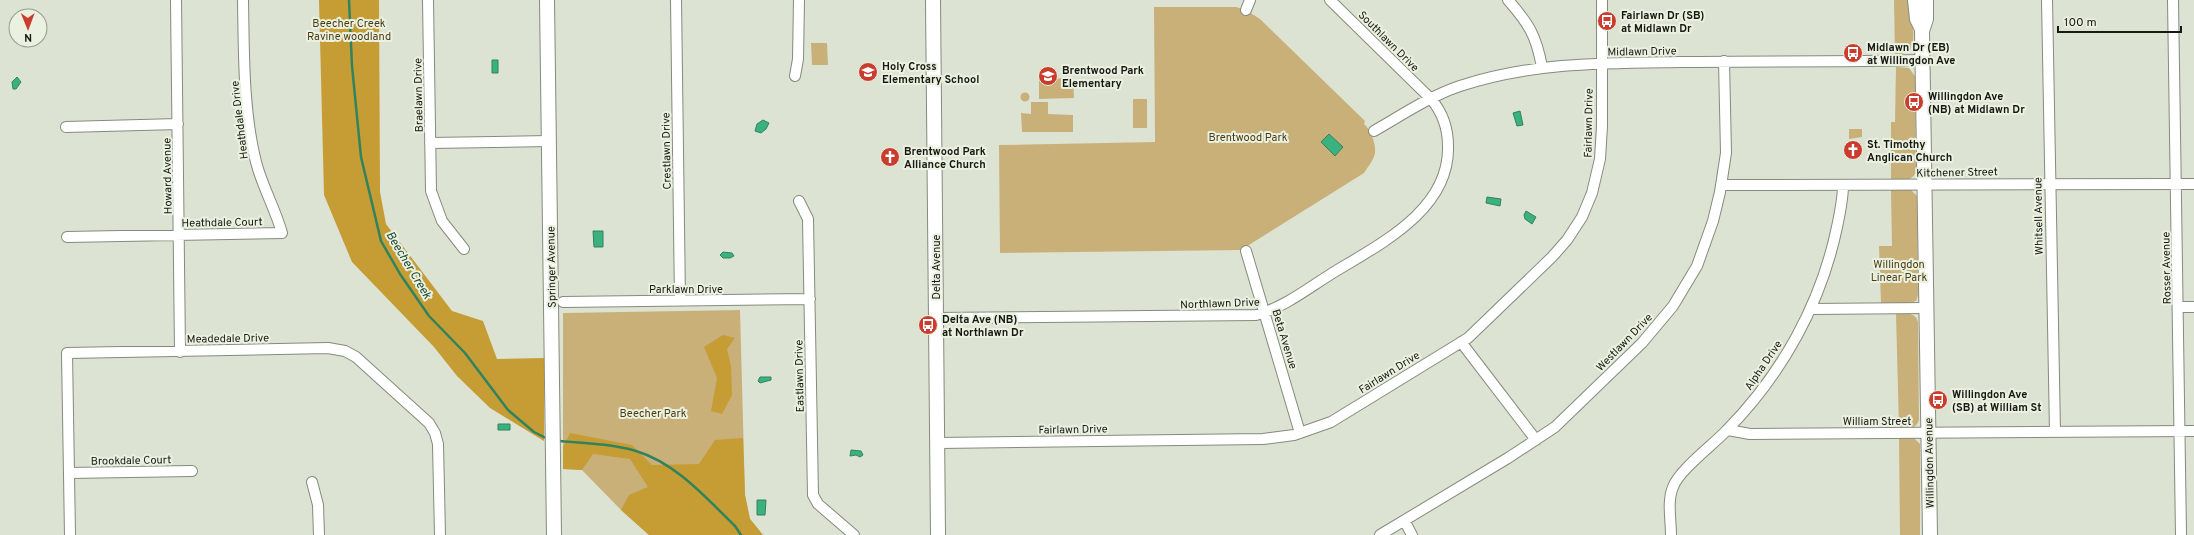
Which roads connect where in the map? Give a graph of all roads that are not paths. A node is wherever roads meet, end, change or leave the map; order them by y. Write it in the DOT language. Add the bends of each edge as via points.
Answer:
graph roads {
  1 [pos="176,0"];
  2 [pos="243,0"];
  3 [pos="428,0"];
  4 [pos="547,0"];
  5 [pos="676,0"];
  6 [pos="799,0"];
  7 [pos="933,0"];
  8 [pos="1250,0"];
  9 [pos="1330,0"];
  10 [pos="1508,0"];
  11 [pos="1602,0"];
  12 [pos="1915,0"];
  13 [pos="1926,0"];
  14 [pos="2047,0"];
  15 [pos="2173,0"];
  16 [pos="1246,10"];
  17 [pos="1922,31"];
  18 [pos="1923,60"];
  19 [pos="1724,62"];
  20 [pos="1601,63"];
  21 [pos="1542,67"];
  22 [pos="795,76"];
  23 [pos="1431,99"];
  24 [pos="178,124"];
  25 [pos="66,127"];
  26 [pos="1374,131"];
  27 [pos="549,141"];
  28 [pos="430,143"];
  29 [pos="1925,184"];
  30 [pos="2050,184"];
  31 [pos="2176,184"];
  32 [pos="2194,184"];
  33 [pos="1721,185"];
  34 [pos="1843,185"];
  35 [pos="799,201"];
  36 [pos="282,233"];
  37 [pos="180,235"];
  38 [pos="67,237"];
  39 [pos="464,249"];
  40 [pos="1246,252"];
  41 [pos="810,299"];
  42 [pos="680,301"];
  43 [pos="563,302"];
  44 [pos="2178,307"];
  45 [pos="2194,307"];
  46 [pos="1927,308"];
  47 [pos="1811,309"];
  48 [pos="1265,313"];
  49 [pos="936,318"];
  50 [pos="1461,342"];
  51 [pos="180,352"];
  52 [pos="1728,430"];
  53 [pos="2179,431"];
  54 [pos="2194,431"];
  55 [pos="1929,432"];
  56 [pos="2054,432"];
  57 [pos="1300,433"];
  58 [pos="1536,440"];
  59 [pos="938,443"];
  60 [pos="192,471"];
  61 [pos="69,473"];
  62 [pos="312,482"];
  63 [pos="1404,522"];
  64 [pos="70,535"];
  65 [pos="319,535"];
  66 [pos="440,535"];
  67 [pos="554,535"];
  68 [pos="854,535"];
  69 [pos="938,535"];
  70 [pos="1380,535"];
  71 [pos="1412,535"];
  72 [pos="1671,535"];
  73 [pos="1930,535"];
  74 [pos="2181,535"];
  1 -- 24 [label="street, Howard Avenue"];
  2 -- 36 [label="street, Heathdale Drive" via="244,62 252,146 258,170 277,214"];
  3 -- 28 [label="street, Braelawn Drive"];
  4 -- 27 [label="street, Springer Avenue"];
  5 -- 42 [label="street, Crestlawn Drive"];
  6 -- 22 [label="street" via="798,59"];
  7 -- 49 [label="street, Delta Avenue"];
  8 -- 16 [label="street"];
  9 -- 23 [label="street, Southlawn Drive"];
  10 -- 21 [label="street" via="1534,34"];
  11 -- 20 [label="street, Fairlawn Drive"];
  12 -- 17 [label="street, Willingdon Avenue" via="1917,19"];
  13 -- 17 [label="street, Willingdon Avenue" via="1926,19"];
  14 -- 30 [label="street, Whitsell Avenue"];
  15 -- 31 [label="street, Rosser Avenue"];
  17 -- 18 [label="street, Willingdon Avenue"];
  18 -- 19 [label="street, Midlawn Drive"];
  18 -- 29 [label="street, Willingdon Avenue"];
  19 -- 20 [label="street, Midlawn Drive"];
  19 -- 33 [label="street, Westlawn Drive" via="1726,153"];
  20 -- 21 [label="street, Midlawn Drive"];
  20 -- 50 [label="street, Fairlawn Drive" via="1600,159 1592,193 1582,217 1552,257"];
  21 -- 23 [label="street, Midlawn Drive" via="1459,86"];
  23 -- 26 [label="street, Midlawn Drive"];
  23 -- 48 [label="street, Northlawn Drive" via="1440,109 1444,122 1448,138 1448,156 1439,187 1426,205 1390,238"];
  24 -- 25 [label="street"];
  24 -- 37 [label="street, Howard Avenue"];
  27 -- 28 [label="street, Braelawn Drive"];
  27 -- 67 [label="street, Springer Avenue"];
  28 -- 39 [label="street" via="431,191 442,221"];
  29 -- 30 [label="street, Kitchener Street"];
  29 -- 34 [label="street, Kitchener Street"];
  29 -- 46 [label="street, Willingdon Avenue"];
  30 -- 31 [label="street, Kitchener Street"];
  30 -- 56 [label="street, Whitsell Avenue"];
  31 -- 32 [label="street, Kitchener Street"];
  31 -- 44 [label="street, Rosser Avenue"];
  33 -- 34 [label="street, Kitchener Street"];
  33 -- 58 [label="street, Westlawn Drive" via="1702,252 1693,274 1673,306 1642,343 1555,427"];
  34 -- 47 [label="street, Alpha Drive" via="1831,254"];
  35 -- 41 [label="street, Eastlawn Drive" via="808,219"];
  36 -- 37 [label="street, Heathdale Court"];
  37 -- 38 [label="street, Heathdale Court"];
  37 -- 51 [label="street, Howard Avenue"];
  40 -- 48 [label="street, Beta Avenue"];
  41 -- 42 [label="street, Parklawn Drive"];
  41 -- 68 [label="street, Eastlawn Drive" via="813,495 818,504"];
  42 -- 43 [label="street, Parklawn Drive"];
  44 -- 45 [label="street"];
  44 -- 53 [label="street, Rosser Avenue"];
  46 -- 47 [label="street"];
  46 -- 55 [label="street, Willingdon Avenue"];
  47 -- 52 [label="street, Alpha Drive" via="1791,347 1763,389"];
  48 -- 49 [label="street, Northlawn Drive"];
  48 -- 57 [label="street, Beta Avenue"];
  49 -- 59 [label="street, Delta Avenue"];
  50 -- 57 [label="street, Fairlawn Drive" via="1338,418"];
  50 -- 58 [label="street"];
  51 -- 61 [label="street, Meadedale Drive" via="67,353"];
  51 -- 66 [label="street, Meadedale Drive" via="328,348 345,351 356,357 429,423 435,433 438,444"];
  52 -- 55 [label="street, William Street" via="1750,434"];
  52 -- 72 [label="street, Alpha Drive" via="1681,475 1673,486 1670,498"];
  53 -- 54 [label="street, William Street"];
  53 -- 56 [label="street, William Street"];
  53 -- 74 [label="street, Rosser Avenue"];
  55 -- 56 [label="street, William Street"];
  55 -- 73 [label="street, Willingdon Avenue"];
  57 -- 59 [label="street, Fairlawn Drive" via="1262,439"];
  58 -- 63 [label="street, Westlawn Drive"];
  59 -- 69 [label="street, Delta Avenue"];
  60 -- 61 [label="street, Brookdale Court"];
  61 -- 64 [label="street, Meadedale Drive"];
  62 -- 65 [label="street" via="318,505"];
  63 -- 70 [label="street, Westlawn Drive"];
  63 -- 71 [label="street"];
}
